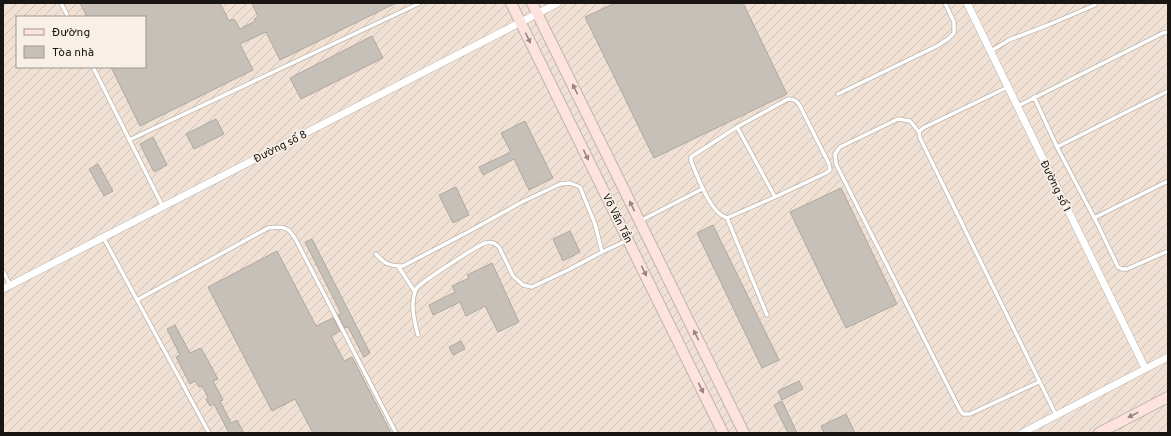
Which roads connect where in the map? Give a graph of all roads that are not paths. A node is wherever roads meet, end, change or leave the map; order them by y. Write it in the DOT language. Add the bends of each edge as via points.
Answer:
graph roads {
  1 [pos="61,3"];
  2 [pos="407,3"];
  3 [pos="420,3"];
  4 [pos="511,3"];
  5 [pos="532,3"];
  6 [pos="558,3"];
  7 [pos="945,3"];
  8 [pos="967,3"];
  9 [pos="1095,5"];
  10 [pos="409,8"];
  11 [pos="537,14"];
  12 [pos="68,16"];
  13 [pos="521,22"];
  14 [pos="1168,32"];
  15 [pos="991,51"];
  16 [pos="93,68"];
  17 [pos="1008,87"];
  18 [pos="1168,91"];
  19 [pos="838,94"];
  20 [pos="1034,97"];
  21 [pos="1018,106"];
  22 [pos="737,127"];
  23 [pos="919,132"];
  24 [pos="129,140"];
  25 [pos="1057,147"];
  26 [pos="1168,181"];
  27 [pos="702,189"];
  28 [pos="775,197"];
  29 [pos="162,207"];
  30 [pos="727,218"];
  31 [pos="1094,218"];
  32 [pos="639,221"];
  33 [pos="103,237"];
  34 [pos="629,240"];
  35 [pos="1168,251"];
  36 [pos="602,252"];
  37 [pos="376,254"];
  38 [pos="398,266"];
  39 [pos="3,271"];
  40 [pos="10,285"];
  41 [pos="3,289"];
  42 [pos="415,292"];
  43 [pos="137,300"];
  44 [pos="767,315"];
  45 [pos="418,335"];
  46 [pos="1168,357"];
  47 [pos="1146,368"];
  48 [pos="1039,382"];
  49 [pos="1168,398"];
  50 [pos="1056,415"];
  51 [pos="209,433"];
  52 [pos="396,433"];
  53 [pos="723,433"];
  54 [pos="744,433"];
  55 [pos="1022,433"];
  56 [pos="1099,433"];
  1 -- 12 [label="lane"];
  2 -- 10 [label="lane"];
  3 -- 10 [label="lane"];
  4 -- 13 [label="street, Võ Văn Tần"];
  5 -- 11 [label="street, Võ Văn Tần"];
  6 -- 11 [label="street, Đường số 8"];
  7 -- 19 [label="lane" via="954,22 954,33 948,39"];
  8 -- 15 [label="street, Đường số 1"];
  9 -- 15 [label="lane" via="1009,40"];
  10 -- 24 [label="lane"];
  11 -- 13 [label="street, Đường số 8"];
  32 -- 11 [label="street, Võ Văn Tần, one-way"];
  13 -- 29 [label="street, Đường số 8"];
  13 -- 34 [label="street, Võ Văn Tần, one-way"];
  14 -- 20 [label="lane"];
  15 -- 17 [label="street, Đường số 1"];
  16 -- 24 [label="lane"];
  17 -- 21 [label="street, Đường số 1"];
  17 -- 23 [label="lane"];
  18 -- 25 [label="lane"];
  20 -- 21 [label="lane"];
  20 -- 25 [label="lane"];
  21 -- 47 [label="street, Đường số 1"];
  22 -- 27 [label="lane" via="691,157"];
  22 -- 28 [label="lane"];
  22 -- 28 [label="lane" via="788,99 793,99 800,106 830,170"];
  23 -- 48 [label="lane"];
  23 -- 48 [label="lane" via="910,121 898,119 840,147 835,154 836,164 963,414 970,414"];
  24 -- 29 [label="lane"];
  25 -- 31 [label="lane"];
  26 -- 31 [label="lane"];
  27 -- 30 [label="lane" via="717,213"];
  27 -- 32 [label="lane"];
  28 -- 30 [label="lane"];
  29 -- 33 [label="street, Đường số 8"];
  30 -- 44 [label="lane"];
  31 -- 35 [label="lane" via="1118,267 1122,269 1136,266"];
  54 -- 32 [label="street, Võ Văn Tần, one-way"];
  33 -- 40 [label="street, Đường số 8"];
  33 -- 43 [label="lane"];
  34 -- 36 [label="lane"];
  34 -- 53 [label="street, Võ Văn Tần, one-way"];
  36 -- 38 [label="lane" via="595,224 580,187 570,183 560,184 522,202 403,266"];
  36 -- 42 [label="lane" via="532,287 523,285 513,276 500,247 494,243 486,243 417,287"];
  37 -- 38 [label="lane" via="380,260 391,266"];
  38 -- 42 [label="lane"];
  39 -- 40 [label="lane"];
  40 -- 41 [label="street, Đường số 8"];
  42 -- 45 [label="lane" via="414,317"];
  43 -- 51 [label="lane"];
  43 -- 52 [label="lane" via="268,228 289,229"];
  46 -- 47 [label="street"];
  47 -- 50 [label="street"];
  48 -- 50 [label="lane"];
  49 -- 56 [label="street, one-way"];
  50 -- 55 [label="street"];
}
